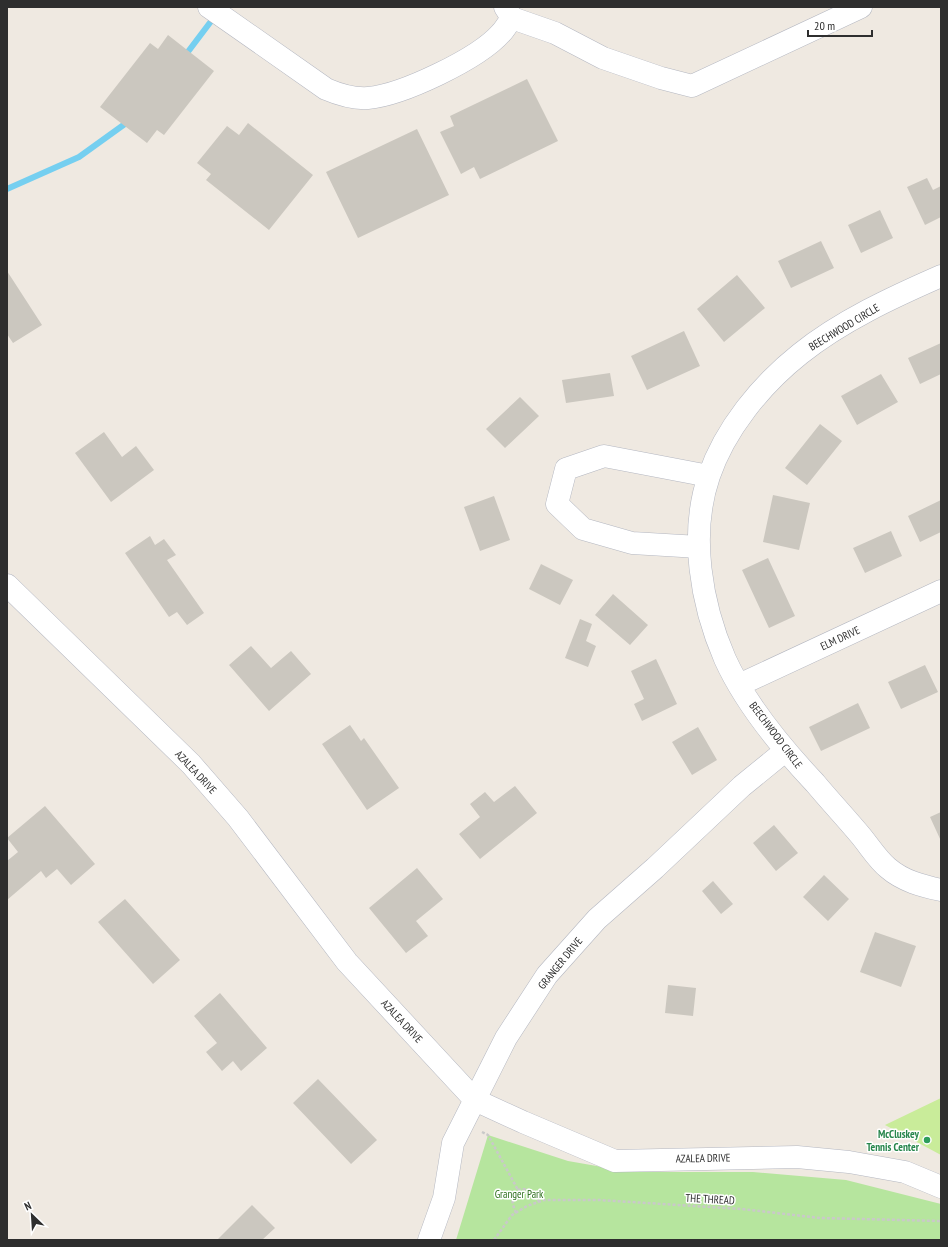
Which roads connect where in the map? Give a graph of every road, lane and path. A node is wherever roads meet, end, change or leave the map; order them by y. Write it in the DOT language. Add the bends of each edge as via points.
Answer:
graph roads {
  1 [pos="209,7"];
  2 [pos="856,8"];
  3 [pos="508,13"];
  4 [pos="941,276"];
  5 [pos="709,476"];
  6 [pos="699,547"];
  7 [pos="7,585"];
  8 [pos="941,591"];
  9 [pos="739,685"];
  10 [pos="785,751"];
  11 [pos="941,890"];
  12 [pos="475,1100"];
  13 [pos="463,1124"];
  14 [pos="941,1187"];
  15 [pos="518,1190"];
  16 [pos="539,1202"];
  17 [pos="516,1213"];
  18 [pos="941,1221"];
  19 [pos="429,1240"];
  20 [pos="494,1240"];
  1 -- 3 [label="street" via="326,90 344,97 368,98 420,82 469,58 501,33"];
  2 -- 3 [label="street" via="692,86 603,58 555,33"];
  4 -- 5 [label="street, BEECHWOOD CIRCLE" via="904,292 844,325 800,354 746,410 728,436"];
  5 -- 6 [label="street, BEECHWOOD CIRCLE" via="703,499"];
  5 -- 6 [label="street" via="604,456 566,469 557,504 583,530 632,543"];
  6 -- 9 [label="street, BEECHWOOD CIRCLE" via="709,612 726,660"];
  7 -- 12 [label="street, AZALEA DRIVE" via="191,764 238,818 347,962"];
  8 -- 9 [label="street, ELM DRIVE"];
  9 -- 10 [label="street, BEECHWOOD CIRCLE"];
  10 -- 11 [label="street, BEECHWOOD CIRCLE" via="887,868 913,883"];
  10 -- 12 [label="street, GRANGER DRIVE" via="742,786 592,925 548,975 506,1038"];
  12 -- 13 [label="street, GRANGER DRIVE"];
  12 -- 14 [label="street, AZALEA DRIVE" via="615,1161 797,1156 904,1172"];
  13 -- 15 [label="path" via="488,1135"];
  13 -- 19 [label="street, GRANGER DRIVE" via="453,1143 444,1198"];
  15 -- 16 [label="path" via="532,1190"];
  15 -- 17 [label="path" via="512,1197"];
  16 -- 17 [label="path, THE THREAD"];
  16 -- 18 [label="path, THE THREAD" via="599,1200 742,1209 820,1218"];
  17 -- 20 [label="path, THE THREAD"];
}
